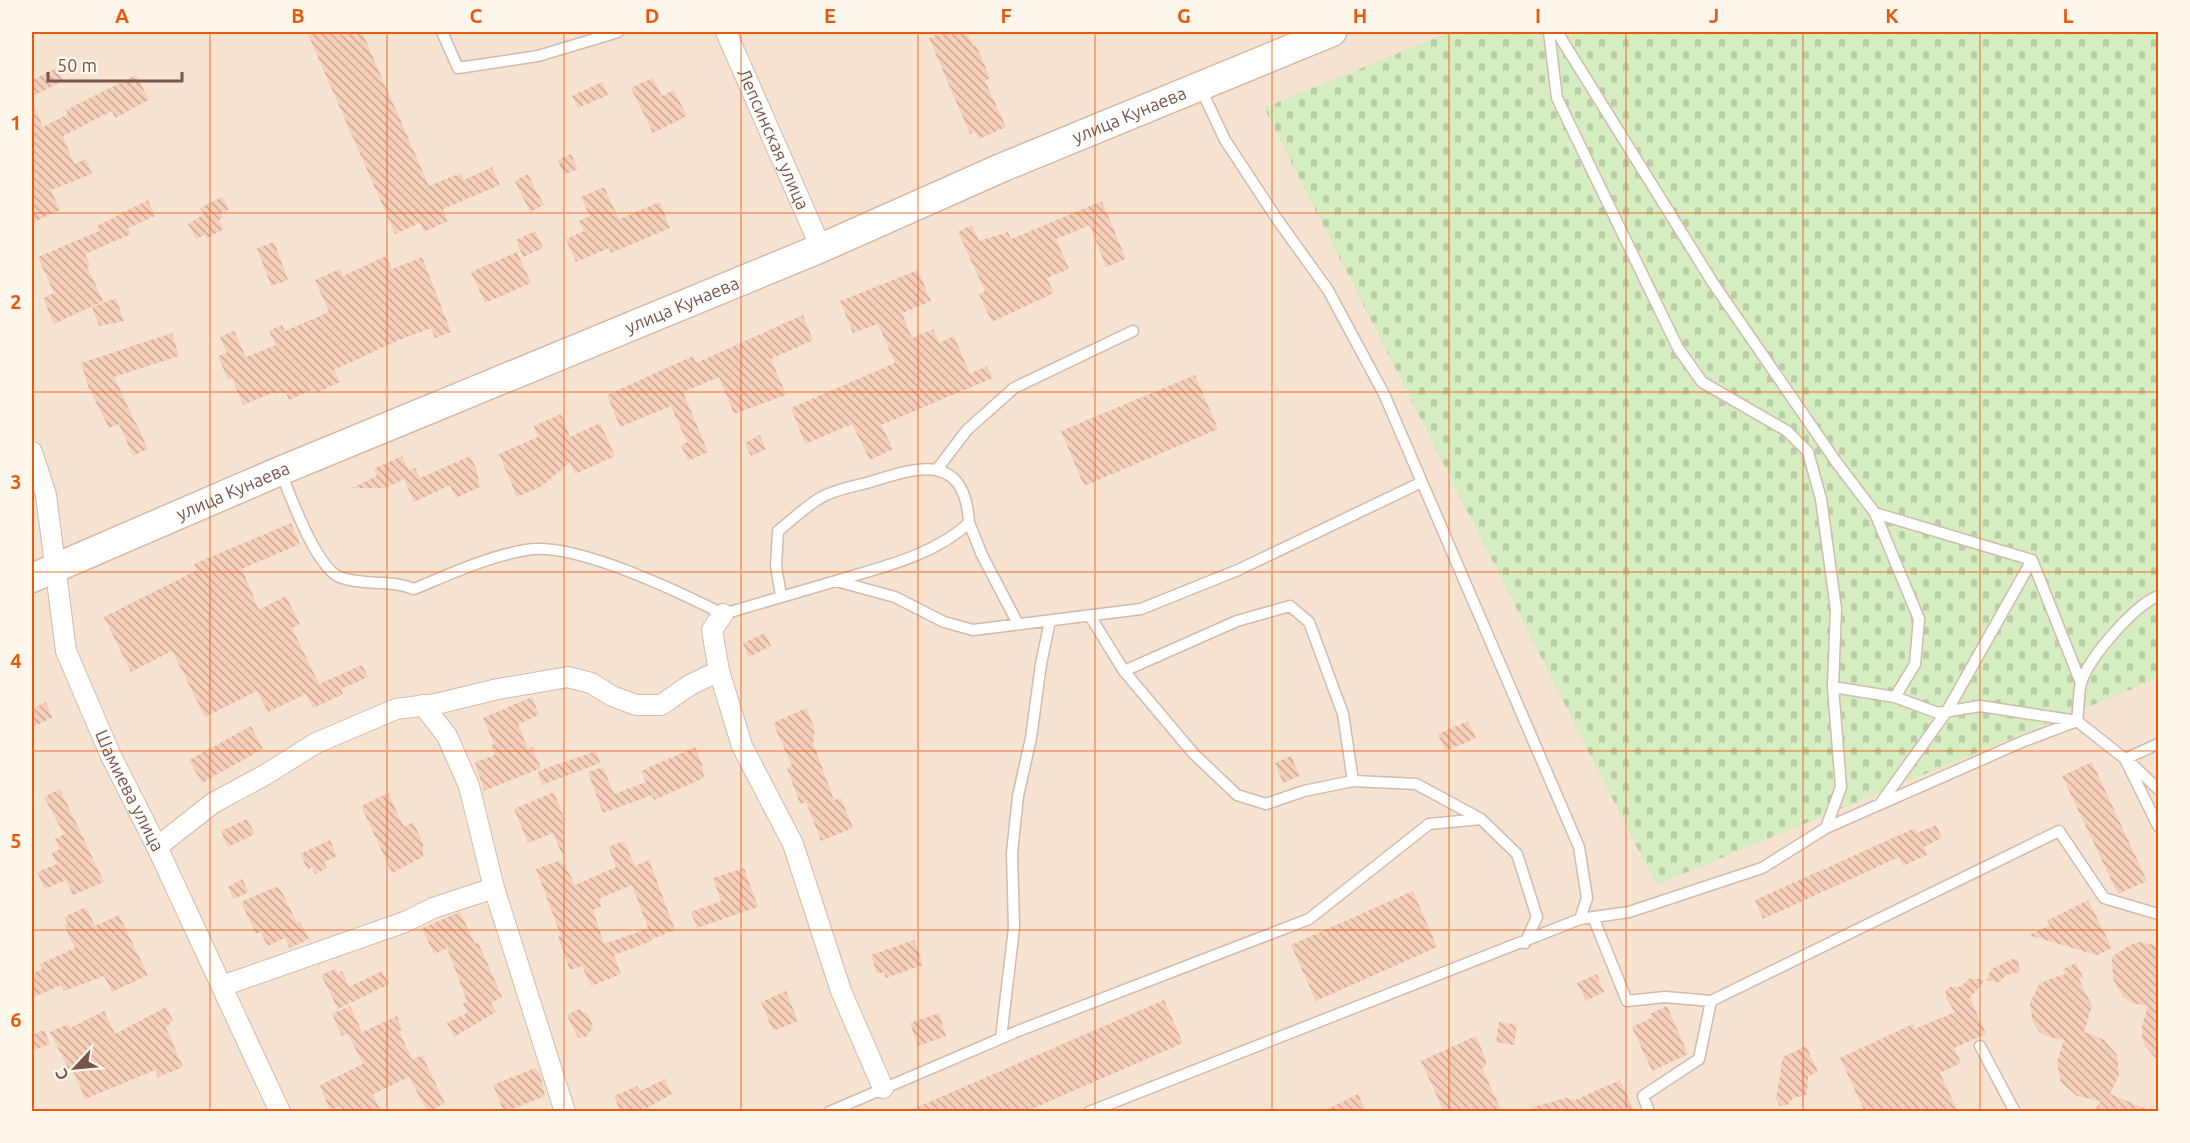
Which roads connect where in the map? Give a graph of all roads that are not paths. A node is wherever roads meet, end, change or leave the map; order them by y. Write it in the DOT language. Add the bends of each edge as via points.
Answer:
graph roads {
  1 [pos="442,32"];
  2 [pos="618,32"];
  3 [pos="726,32"];
  4 [pos="1332,32"];
  5 [pos="1549,32"];
  6 [pos="1557,32"];
  7 [pos="1200,87"];
  8 [pos="821,248"];
  9 [pos="1133,331"];
  10 [pos="32,452"];
  11 [pos="939,468"];
  12 [pos="280,471"];
  13 [pos="1422,482"];
  14 [pos="1875,513"];
  15 [pos="969,523"];
  16 [pos="2032,560"];
  17 [pos="44,573"];
  18 [pos="836,581"];
  19 [pos="781,596"];
  20 [pos="2158,596"];
  21 [pos="723,614"];
  22 [pos="1090,616"];
  23 [pos="1050,621"];
  24 [pos="1018,624"];
  25 [pos="719,671"];
  26 [pos="1124,671"];
  27 [pos="2081,682"];
  28 [pos="1833,687"];
  29 [pos="1895,697"];
  30 [pos="423,705"];
  31 [pos="1947,711"];
  32 [pos="2077,721"];
  33 [pos="2158,744"];
  34 [pos="2126,759"];
  35 [pos="1353,781"];
  36 [pos="2158,789"];
  37 [pos="1880,805"];
  38 [pos="1481,819"];
  39 [pos="2158,826"];
  40 [pos="1826,828"];
  41 [pos="158,847"];
  42 [pos="494,888"];
  43 [pos="2158,914"];
  44 [pos="1593,917"];
  45 [pos="1580,920"];
  46 [pos="1525,943"];
  47 [pos="222,986"];
  48 [pos="1711,1001"];
  49 [pos="1001,1038"];
  50 [pos="1980,1046"];
  51 [pos="883,1088"];
  52 [pos="280,1112"];
  53 [pos="565,1112"];
  54 [pos="829,1112"];
  55 [pos="1089,1112"];
  56 [pos="1649,1112"];
  57 [pos="2015,1112"];
  1 -- 2 [label="lane" via="458,69 538,56"];
  3 -- 8 [label="street, Лепсинская улица"];
  4 -- 7 [label="main road, улица Кунаева"];
  5 -- 28 [label="lane" via="1557,98 1678,348 1702,382 1787,430 1808,452 1821,499 1836,609"];
  6 -- 14 [label="lane" via="1713,283"];
  7 -- 8 [label="main road, улица Кунаева" via="1000,168"];
  7 -- 13 [label="lane" via="1225,140 1328,290 1384,394"];
  8 -- 12 [label="main road, улица Кунаева"];
  9 -- 11 [label="lane" via="1014,388 967,430"];
  10 -- 17 [label="street, Шамиева улица" via="46,495"];
  11 -- 15 [label="lane" via="955,477 968,504"];
  11 -- 19 [label="lane" via="906,470 822,497 778,531 776,566"];
  12 -- 17 [label="main road, улица Кунаева"];
  12 -- 21 [label="lane" via="318,558 340,578 398,582 414,589 526,549 566,550 685,595"];
  13 -- 22 [label="lane" via="1238,570 1142,609"];
  13 -- 45 [label="lane" via="1578,847 1587,898"];
  14 -- 16 [label="lane"];
  14 -- 29 [label="lane" via="1919,619 1915,664"];
  15 -- 18 [label="lane" via="951,539 901,561"];
  15 -- 24 [label="lane"];
  16 -- 27 [label="lane"];
  16 -- 31 [label="lane"];
  17 -- 41 [label="street, Шамиева улица" via="66,651 110,754"];
  18 -- 19 [label="lane"];
  18 -- 24 [label="lane" via="895,597 944,622 973,630"];
  19 -- 21 [label="lane"];
  20 -- 27 [label="lane" via="2145,602 2106,643"];
  21 -- 25 [label="street" via="712,630"];
  22 -- 23 [label="lane"];
  22 -- 26 [label="lane"];
  23 -- 24 [label="lane"];
  23 -- 49 [label="lane" via="1018,796 1012,853 1014,928"];
  25 -- 30 [label="street" via="661,705 636,705 591,683 568,677"];
  25 -- 51 [label="street" via="742,746 793,844 842,991"];
  26 -- 35 [label="lane" via="1193,753 1237,795 1266,804"];
  26 -- 35 [label="lane" via="1237,621 1290,606 1309,622 1343,714"];
  27 -- 32 [label="lane"];
  28 -- 29 [label="lane"];
  28 -- 40 [label="lane" via="1841,787"];
  29 -- 31 [label="lane" via="1938,713"];
  30 -- 41 [label="street" via="396,709 316,742 213,803"];
  30 -- 42 [label="street" via="447,736 469,786"];
  31 -- 32 [label="lane" via="1980,706"];
  31 -- 37 [label="lane"];
  32 -- 34 [label="lane"];
  32 -- 37 [label="lane"];
  33 -- 34 [label="lane"];
  34 -- 36 [label="lane"];
  34 -- 39 [label="lane"];
  35 -- 38 [label="lane" via="1416,784"];
  37 -- 40 [label="lane"];
  38 -- 46 [label="lane" via="1517,854 1537,917"];
  38 -- 49 [label="lane" via="1429,824 1309,919"];
  40 -- 44 [label="lane" via="1762,868 1629,912"];
  41 -- 47 [label="street, Шамиева улица"];
  42 -- 47 [label="street"];
  42 -- 53 [label="street"];
  43 -- 48 [label="lane" via="2104,898 2059,831"];
  44 -- 45 [label="lane"];
  44 -- 48 [label="lane" via="1627,1001 1665,997"];
  45 -- 46 [label="lane"];
  46 -- 55 [label="lane"];
  47 -- 52 [label="street, Шамиева улица"];
  48 -- 56 [label="lane" via="1699,1059 1642,1096"];
  49 -- 51 [label="lane"];
  50 -- 57 [label="lane"];
  51 -- 54 [label="lane"];
}
